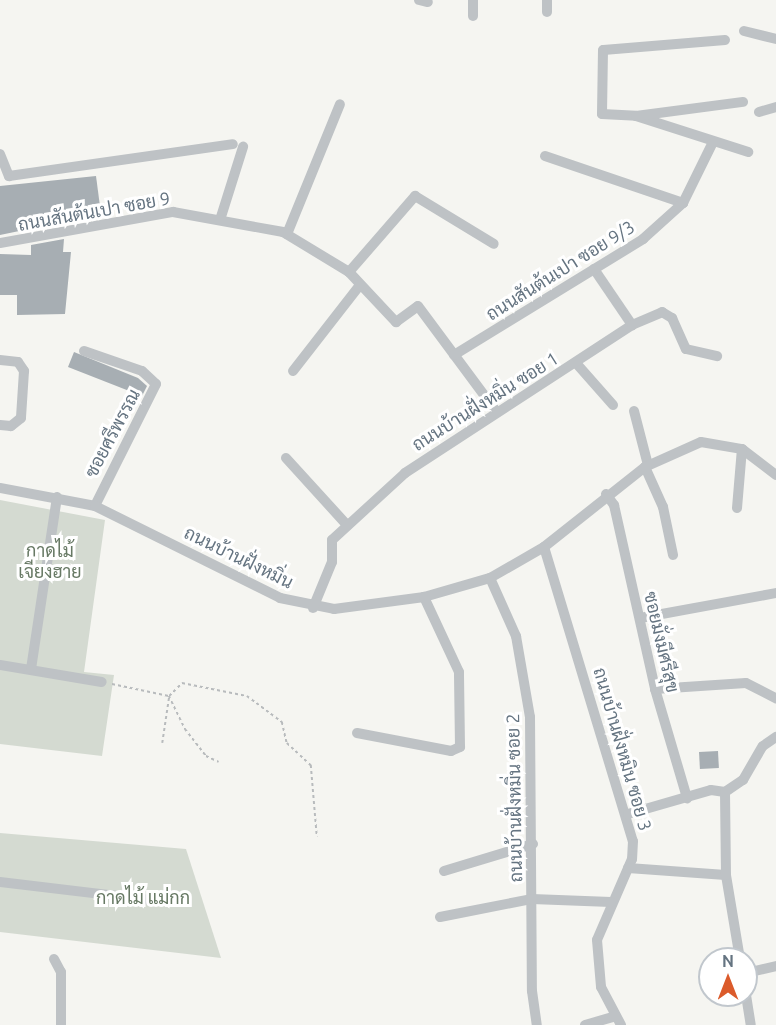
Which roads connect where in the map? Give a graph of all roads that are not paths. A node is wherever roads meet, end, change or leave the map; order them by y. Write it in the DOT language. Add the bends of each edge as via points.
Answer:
graph roads {
  1 [pos="473,0"];
  2 [pos="547,0"];
  3 [pos="547,12"];
  4 [pos="473,16"];
  5 [pos="744,32"];
  6 [pos="776,39"];
  7 [pos="725,40"];
  8 [pos="743,102"];
  9 [pos="340,104"];
  10 [pos="775,105"];
  11 [pos="759,112"];
  12 [pos="636,116"];
  13 [pos="712,144"];
  14 [pos="748,152"];
  15 [pos="0,154"];
  16 [pos="545,156"];
  17 [pos="683,203"];
  18 [pos="220,220"];
  19 [pos="287,234"];
  20 [pos="0,243"];
  21 [pos="494,244"];
  22 [pos="594,269"];
  23 [pos="349,272"];
  24 [pos="360,285"];
  25 [pos="632,325"];
  26 [pos="84,351"];
  27 [pos="454,355"];
  28 [pos="717,356"];
  29 [pos="0,360"];
  30 [pos="576,363"];
  31 [pos="293,371"];
  32 [pos="614,405"];
  33 [pos="496,411"];
  34 [pos="634,411"];
  35 [pos="0,425"];
  36 [pos="742,449"];
  37 [pos="286,458"];
  38 [pos="646,466"];
  39 [pos="776,475"];
  40 [pos="0,488"];
  41 [pos="606,494"];
  42 [pos="57,497"];
  43 [pos="94,506"];
  44 [pos="737,508"];
  45 [pos="347,525"];
  46 [pos="544,547"];
  47 [pos="672,555"];
  48 [pos="490,578"];
  49 [pos="776,593"];
  50 [pos="424,597"];
  51 [pos="314,608"];
  52 [pos="640,618"];
  53 [pos="0,665"];
  54 [pos="31,669"];
  55 [pos="102,682"];
  56 [pos="655,689"];
  57 [pos="776,698"];
  58 [pos="357,733"];
  59 [pos="776,737"];
  60 [pos="725,792"];
  61 [pos="687,798"];
  62 [pos="628,814"];
  63 [pos="533,844"];
  64 [pos="628,868"];
  65 [pos="444,872"];
  66 [pos="726,875"];
  67 [pos="0,882"];
  68 [pos="532,899"];
  69 [pos="150,900"];
  70 [pos="611,902"];
  71 [pos="440,917"];
  72 [pos="738,947"];
  73 [pos="54,959"];
  74 [pos="776,966"];
  75 [pos="758,970"];
  76 [pos="748,1007"];
  77 [pos="619,1020"];
  78 [pos="62,1025"];
  79 [pos="537,1025"];
  80 [pos="585,1025"];
  81 [pos="751,1025"];
  1 -- 4 [label="street"];
  2 -- 3 [label="street"];
  5 -- 6 [label="street"];
  7 -- 12 [label="street" via="603,50 602,114"];
  8 -- 12 [label="street"];
  9 -- 19 [label="street"];
  10 -- 11 [label="street"];
  12 -- 13 [label="street"];
  13 -- 14 [label="street"];
  13 -- 17 [label="street, ถนนสันต้นเปา ซอย 9/3"];
  15 -- 18 [label="street" via="9,176 238,145"];
  16 -- 17 [label="street"];
  17 -- 22 [label="street, ถนนสันต้นเปา ซอย 9/3" via="643,239"];
  18 -- 19 [label="street, ถนนสันต้นเปา ซอย 9"];
  18 -- 20 [label="street, ถนนสันต้นเปา ซอย 9" via="163,213"];
  19 -- 23 [label="street, ถนนสันต้นเปา ซอย 9"];
  21 -- 23 [label="street" via="416,196"];
  22 -- 25 [label="street"];
  22 -- 27 [label="street, ถนนสันต้นเปา ซอย 9/3"];
  23 -- 24 [label="street, ถนนสันต้นเปา ซอย 9"];
  24 -- 27 [label="street, ถนนสันต้นเปา ซอย 9" via="396,322 418,306"];
  24 -- 31 [label="street"];
  25 -- 28 [label="street, ถนนบ้านฝั่งหมิ่น ซอย 1" via="662,312 672,318 686,349"];
  25 -- 30 [label="street, ถนนบ้านฝั่งหมิ่น ซอย 1"];
  26 -- 43 [label="street, ซอยศรีพรรณ" via="142,371 156,384"];
  27 -- 33 [label="street, ถนนสันต้นเปา ซอย 9"];
  29 -- 35 [label="street" via="18,362 24,371 21,418 12,426"];
  30 -- 32 [label="street"];
  30 -- 33 [label="street, ถนนบ้านฝั่งหมิ่น ซอย 1"];
  33 -- 45 [label="street, ถนนบ้านฝั่งหมิ่น ซอย 1" via="414,465"];
  34 -- 38 [label="street"];
  36 -- 38 [label="street, ถนนบ้านฝั่งหมิ่น" via="701,442"];
  36 -- 39 [label="street, ถนนบ้านฝั่งหมิ่น"];
  36 -- 44 [label="street"];
  37 -- 45 [label="street"];
  38 -- 41 [label="street, ถนนบ้านฝั่งหมิ่น"];
  38 -- 47 [label="street" via="663,507"];
  40 -- 42 [label="street, ถนนบ้านฝั่งหมิ่น"];
  41 -- 46 [label="street, ถนนบ้านฝั่งหมิ่น"];
  41 -- 52 [label="street, ซอยมั่งมีศรีสุข" via="614,505"];
  42 -- 43 [label="street, ถนนบ้านฝั่งหมิ่น"];
  42 -- 54 [label="street"];
  43 -- 51 [label="street, ถนนบ้านฝั่งหมิ่น" via="280,598"];
  45 -- 51 [label="street, ถนนบ้านฝั่งหมิ่น ซอย 1" via="332,540 332,562"];
  46 -- 48 [label="street, ถนนบ้านฝั่งหมิ่น"];
  46 -- 62 [label="street, ถนนบ้านฝั่งหมิน ซอย 3"];
  48 -- 50 [label="street, ถนนบ้านฝั่งหมิ่น"];
  48 -- 63 [label="street, ถนนบ้านฝั่งหมิ่น ซอย 2" via="515,632 529,706"];
  49 -- 52 [label="street"];
  50 -- 51 [label="street, ถนนบ้านฝั่งหมิ่น"];
  50 -- 58 [label="street" via="459,672 460,747 452,751"];
  52 -- 56 [label="street, ซอยมั่งมีศรีสุข"];
  53 -- 54 [label="street"];
  54 -- 55 [label="street"];
  56 -- 57 [label="street" via="746,684"];
  56 -- 61 [label="street, ซอยมั่งมีศรีสุข"];
  59 -- 60 [label="street" via="763,746 743,780"];
  60 -- 61 [label="street"];
  60 -- 66 [label="street"];
  61 -- 62 [label="street"];
  62 -- 64 [label="street, ถนนบ้านฝั่งหมิน ซอย 3" via="633,841"];
  63 -- 65 [label="street"];
  63 -- 68 [label="street, ถนนบ้านฝั่งหมิ่น ซอย 2"];
  64 -- 66 [label="street"];
  64 -- 70 [label="street, ถนนบ้านฝั่งหมิน ซอย 3"];
  66 -- 72 [label="street"];
  67 -- 69 [label="street"];
  68 -- 70 [label="street"];
  68 -- 71 [label="street"];
  68 -- 79 [label="street, ถนนบ้านฝั่งหมิ่น ซอย 2"];
  70 -- 77 [label="street, ถนนบ้านฝั่งหมิน ซอย 3" via="597,940 598,966"];
  73 -- 78 [label="street" via="61,972"];
  74 -- 75 [label="street"];
  76 -- 81 [label="street"];
  77 -- 80 [label="street"];
}
